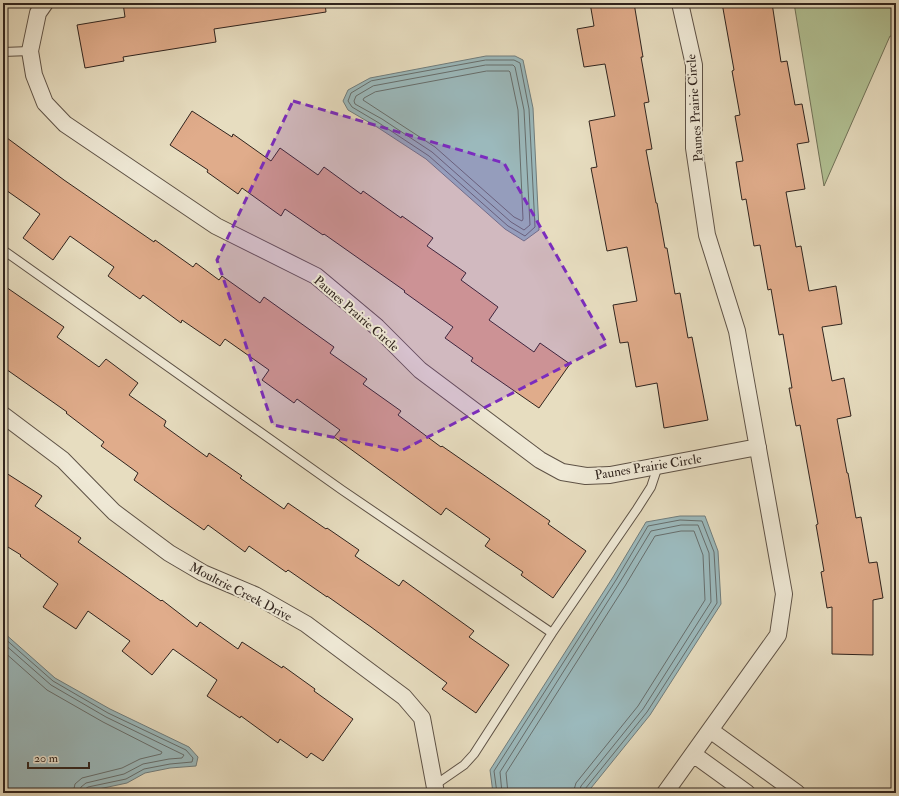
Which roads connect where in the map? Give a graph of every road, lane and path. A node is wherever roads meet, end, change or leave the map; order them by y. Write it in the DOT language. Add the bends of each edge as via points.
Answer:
graph roads {
  1 [pos="45,3"];
  2 [pos="680,3"];
  3 [pos="30,51"];
  4 [pos="3,52"];
  5 [pos="3,250"];
  6 [pos="3,415"];
  7 [pos="758,447"];
  8 [pos="658,466"];
  9 [pos="552,633"];
  10 [pos="710,730"];
  11 [pos="693,754"];
  12 [pos="435,789"];
  13 [pos="665,793"];
  14 [pos="747,793"];
  15 [pos="797,793"];
  1 -- 3 [label="street, Paunes Prairie Circle" via="38,13"];
  2 -- 7 [label="street, Paunes Prairie Circle" via="694,65 694,148 707,235 737,331"];
  3 -- 4 [label="lane"];
  3 -- 8 [label="street, Paunes Prairie Circle" via="34,75 45,103 65,124 216,226 316,276 377,327 420,370 540,460 562,472 586,476 610,475"];
  5 -- 9 [label="lane" via="342,490"];
  6 -- 12 [label="street, Moultrie Creek Drive" via="63,460 114,512 169,553 203,573 255,595 306,624 404,698 422,718"];
  7 -- 8 [label="street, Paunes Prairie Circle"];
  7 -- 10 [label="street, Paunes Prairie Circle" via="784,594 778,635"];
  8 -- 9 [label="lane" via="651,487"];
  9 -- 12 [label="lane" via="474,754"];
  10 -- 11 [label="street, Paunes Prairie Circle"];
  10 -- 15 [label="street"];
  11 -- 13 [label="street, Paunes Prairie Circle"];
  11 -- 14 [label="street"];
}
